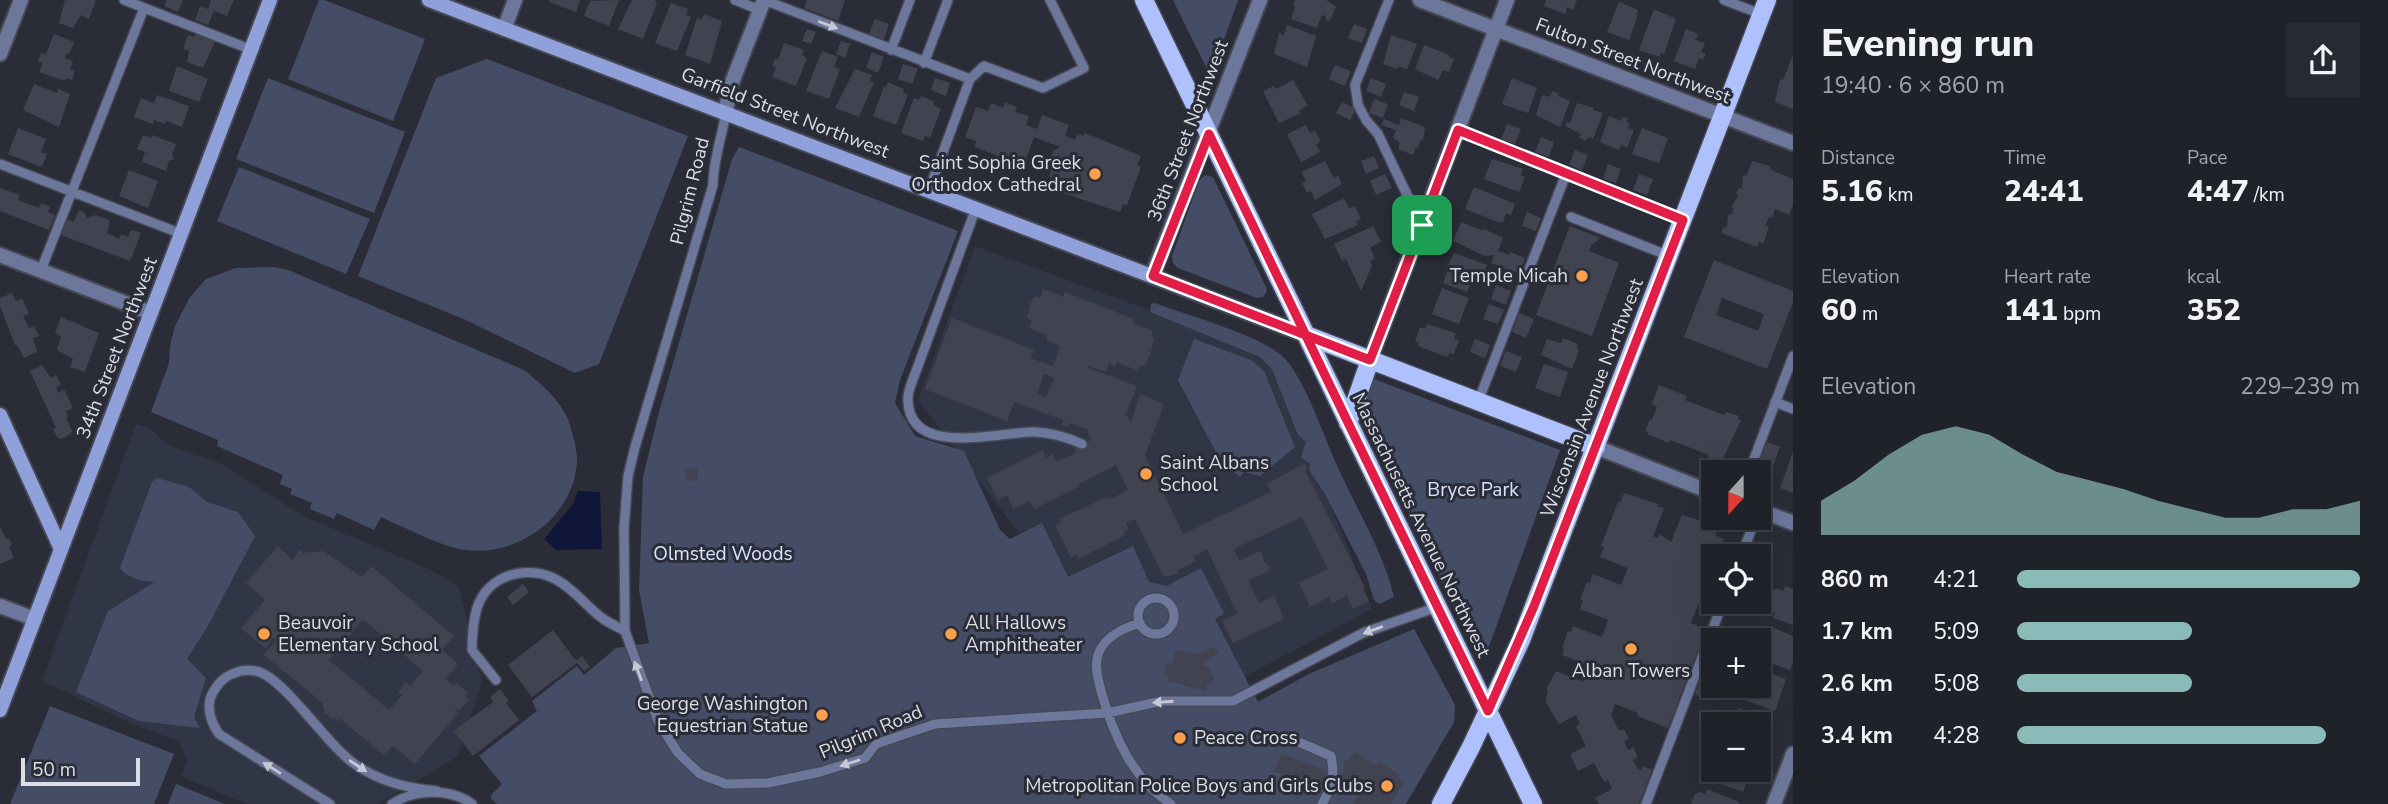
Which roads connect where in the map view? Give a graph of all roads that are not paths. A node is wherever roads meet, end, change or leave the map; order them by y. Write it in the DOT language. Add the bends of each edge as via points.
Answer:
graph roads {
  1 [pos="21,0"];
  2 [pos="124,0"];
  3 [pos="270,0"];
  4 [pos="429,0"];
  5 [pos="515,0"];
  6 [pos="735,0"];
  7 [pos="910,0"];
  8 [pos="948,0"];
  9 [pos="1050,0"];
  10 [pos="1144,0"];
  11 [pos="1260,0"];
  12 [pos="1389,0"];
  13 [pos="1420,0"];
  14 [pos="1507,0"];
  15 [pos="1724,0"];
  16 [pos="763,3"];
  17 [pos="1764,7"];
  18 [pos="144,8"];
  19 [pos="504,29"];
  20 [pos="1496,29"];
  21 [pos="252,50"];
  22 [pos="896,52"];
  23 [pos="0,54"];
  24 [pos="924,63"];
  25 [pos="970,79"];
  26 [pos="726,112"];
  27 [pos="1722,116"];
  28 [pos="1458,130"];
  29 [pos="1209,134"];
  30 [pos="1793,144"];
  31 [pos="0,164"];
  32 [pos="1566,174"];
  33 [pos="929,190"];
  34 [pos="70,191"];
  35 [pos="976,208"];
  36 [pos="1571,217"];
  37 [pos="1683,220"];
  38 [pos="1422,225"];
  39 [pos="182,234"];
  40 [pos="0,255"];
  41 [pos="1669,256"];
  42 [pos="41,270"];
  43 [pos="1153,276"];
  44 [pos="151,313"];
  45 [pos="1306,335"];
  46 [pos="1793,356"];
  47 [pos="1370,360"];
  48 [pos="1478,402"];
  49 [pos="1775,402"];
  50 [pos="1793,409"];
  51 [pos="0,415"];
  52 [pos="1348,422"];
  53 [pos="1082,444"];
  54 [pos="1595,447"];
  55 [pos="1753,460"];
  56 [pos="1701,487"];
  57 [pos="1771,515"];
  58 [pos="1793,523"];
  59 [pos="61,549"];
  60 [pos="0,606"];
  61 [pos="1437,607"];
  62 [pos="1718,614"];
  63 [pos="35,619"];
  64 [pos="1140,624"];
  65 [pos="625,631"];
  66 [pos="496,680"];
  67 [pos="0,710"];
  68 [pos="1488,711"];
  69 [pos="1107,713"];
  70 [pos="1301,743"];
  71 [pos="1793,754"];
  72 [pos="437,791"];
  73 [pos="330,804"];
  74 [pos="392,804"];
  75 [pos="472,804"];
  76 [pos="1171,804"];
  77 [pos="1322,804"];
  78 [pos="1441,804"];
  79 [pos="1534,804"];
  80 [pos="1646,804"];
  81 [pos="1774,804"];
  1 -- 23 [label="street"];
  2 -- 18 [label="lane"];
  3 -- 21 [label="main road, 34th Street Northwest"];
  4 -- 19 [label="main road, Garfield Street Northwest"];
  5 -- 19 [label="street"];
  6 -- 16 [label="lane"];
  7 -- 22 [label="lane"];
  8 -- 24 [label="lane"];
  9 -- 25 [label="lane" via="1084,68 1043,88 984,66"];
  10 -- 29 [label="main road, Massachusetts Avenue Northwest"];
  11 -- 29 [label="street, 36th Street Northwest"];
  12 -- 38 [label="lane" via="1355,85 1358,105 1378,134"];
  13 -- 20 [label="street, Fulton Street Northwest"];
  14 -- 20 [label="street"];
  15 -- 17 [label="lane"];
  16 -- 22 [label="lane, one-way"];
  16 -- 26 [label="street"];
  17 -- 27 [label="main road, Wisconsin Avenue Northwest"];
  18 -- 21 [label="lane"];
  18 -- 34 [label="lane"];
  19 -- 26 [label="main road, Garfield Street Northwest"];
  20 -- 27 [label="street, Fulton Street Northwest"];
  20 -- 28 [label="street"];
  21 -- 39 [label="main road, 34th Street Northwest"];
  22 -- 24 [label="lane"];
  24 -- 25 [label="lane"];
  25 -- 33 [label="lane"];
  26 -- 33 [label="main road, Garfield Street Northwest"];
  26 -- 65 [label="lane, Pilgrim Road" via="713,185 628,476"];
  27 -- 30 [label="street, Fulton Street Northwest"];
  27 -- 37 [label="main road, Wisconsin Avenue Northwest"];
  28 -- 32 [label="lane"];
  28 -- 38 [label="street"];
  29 -- 43 [label="street, 36th Street Northwest"];
  29 -- 45 [label="main road, Massachusetts Avenue Northwest"];
  31 -- 34 [label="lane"];
  32 -- 37 [label="lane"];
  32 -- 48 [label="lane"];
  33 -- 35 [label="main road, Garfield Street Northwest"];
  34 -- 39 [label="lane"];
  34 -- 42 [label="lane"];
  35 -- 43 [label="main road, Garfield Street Northwest"];
  35 -- 53 [label="lane" via="912,382 908,400 912,416 922,429 948,438 1034,432"];
  36 -- 41 [label="lane"];
  37 -- 41 [label="main road, Wisconsin Avenue Northwest"];
  38 -- 47 [label="street"];
  39 -- 44 [label="main road, 34th Street Northwest"];
  40 -- 42 [label="street"];
  41 -- 54 [label="main road, Wisconsin Avenue Northwest"];
  42 -- 44 [label="street"];
  43 -- 45 [label="main road, Garfield Street Northwest"];
  44 -- 59 [label="main road, 34th Street Northwest"];
  45 -- 47 [label="main road, Garfield Street Northwest"];
  45 -- 52 [label="main road, Massachusetts Avenue Northwest"];
  46 -- 49 [label="lane"];
  47 -- 48 [label="main road, Garfield Street Northwest"];
  47 -- 52 [label="main road"];
  48 -- 54 [label="main road, Garfield Street Northwest"];
  49 -- 50 [label="lane"];
  49 -- 55 [label="lane"];
  51 -- 59 [label="main road"];
  52 -- 61 [label="main road, Massachusetts Avenue Northwest"];
  54 -- 56 [label="street, Garfield Street Northwest"];
  54 -- 68 [label="main road, Wisconsin Avenue Northwest" via="1521,640"];
  57 -- 58 [label="street"];
  59 -- 63 [label="main road, 34th Street Northwest"];
  60 -- 63 [label="street"];
  61 -- 68 [label="main road, Massachusetts Avenue Northwest"];
  61 -- 69 [label="lane, Pilgrim Road, one-way" via="1363,633 1233,701 1162,701"];
  62 -- 80 [label="lane"];
  63 -- 67 [label="main road, 34th Street Northwest"];
  64 -- 64 [label="lane" via="1147,632 1164,632 1174,618 1172,607 1157,598 1145,601 1138,611"];
  64 -- 69 [label="lane" via="1112,635 1100,650 1096,667"];
  65 -- 66 [label="lane" via="601,618 555,579 524,571 497,580 478,605 472,630 472,650"];
  69 -- 65 [label="lane, Pilgrim Road, one-way" via="935,724 876,744 865,758 820,772 768,783 726,784 700,774 678,753 658,721"];
  68 -- 78 [label="main road, Wisconsin Avenue Northwest"];
  68 -- 79 [label="main road, Massachusetts Avenue Northwest"];
  69 -- 76 [label="lane" via="1128,758"];
  70 -- 77 [label="lane" via="1331,755 1332,786"];
  71 -- 81 [label="street"];
  73 -- 72 [label="lane, one-way" via="219,734 211,722 210,700 226,677 241,670 258,671 276,682 336,751 356,766 405,788"];
  72 -- 74 [label="lane"];
  72 -- 75 [label="lane"];
}
